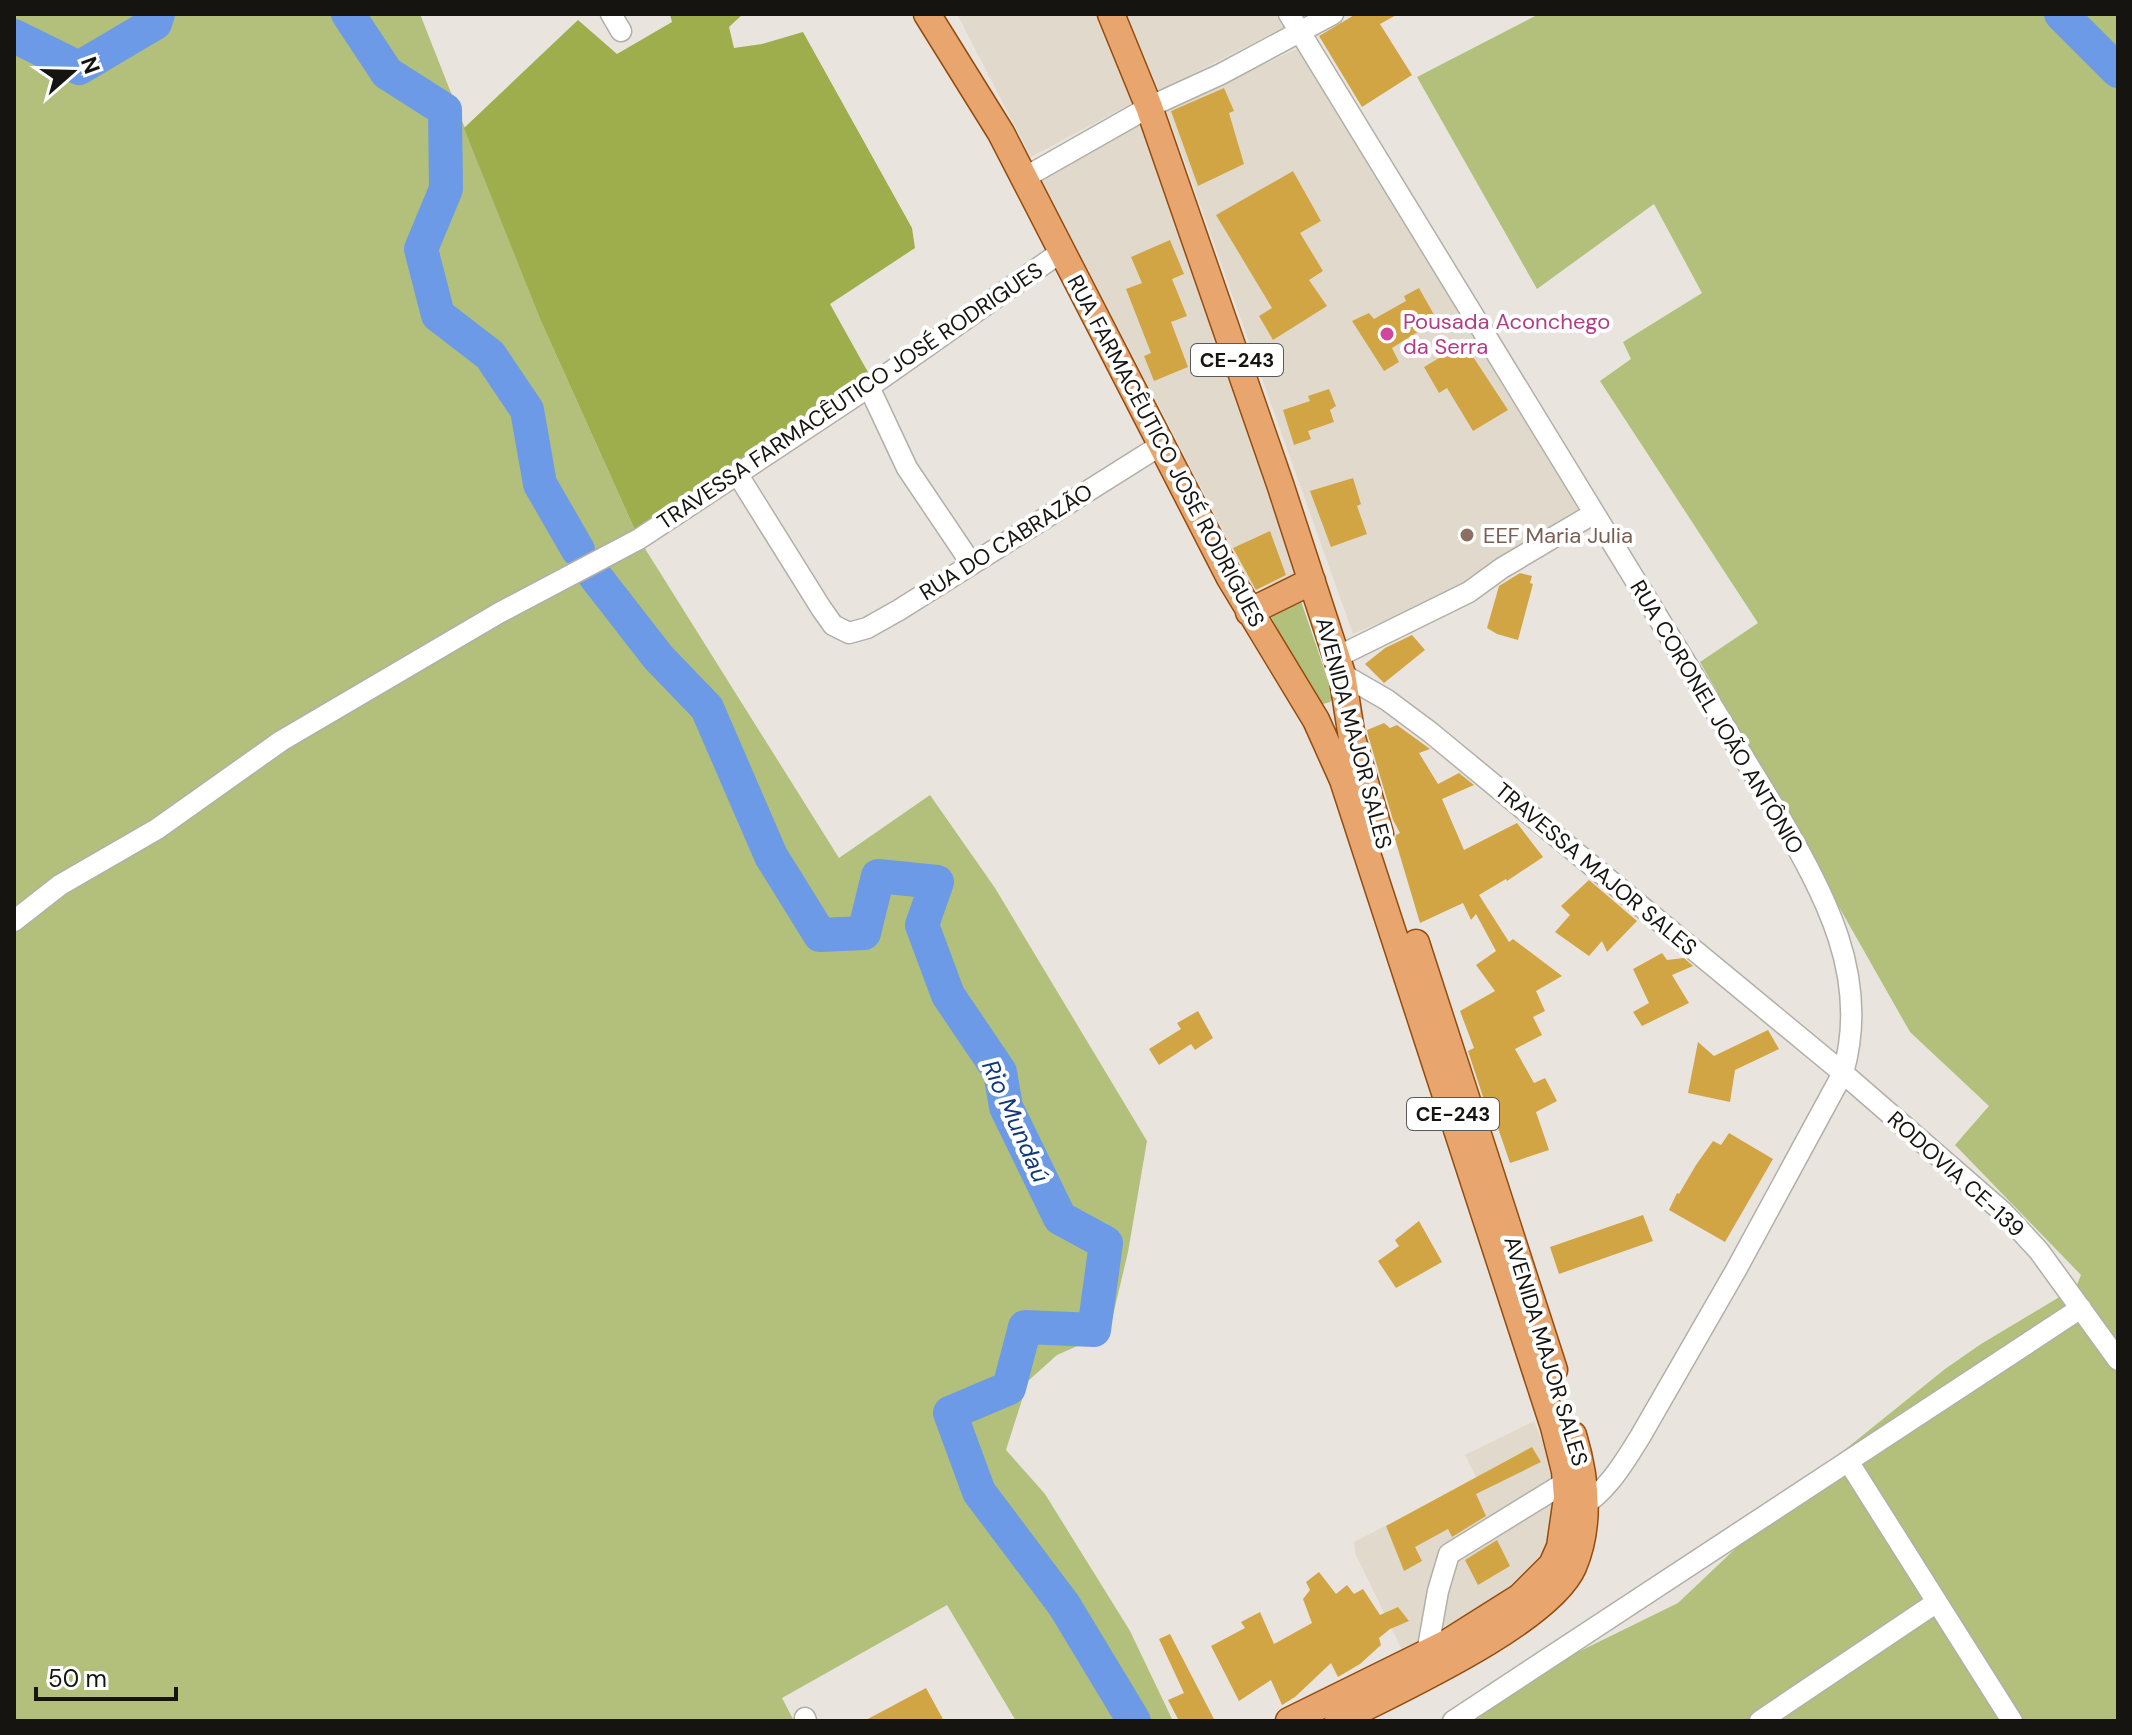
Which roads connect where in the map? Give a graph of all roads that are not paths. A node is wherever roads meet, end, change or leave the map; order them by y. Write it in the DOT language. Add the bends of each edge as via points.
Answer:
graph roads {
  1 [pos="914,14"];
  2 [pos="927,14"];
  3 [pos="1111,14"];
  4 [pos="1289,14"];
  5 [pos="1333,14"];
  6 [pos="1301,33"];
  7 [pos="1149,107"];
  8 [pos="1024,178"];
  9 [pos="1061,252"];
  10 [pos="869,387"];
  11 [pos="1161,445"];
  12 [pos="738,475"];
  13 [pos="1593,514"];
  14 [pos="971,563"];
  15 [pos="1312,581"];
  16 [pos="1249,612"];
  17 [pos="1340,666"];
  18 [pos="1346,711"];
  19 [pos="1316,720"];
  20 [pos="14,921"];
  21 [pos="1408,948"];
  22 [pos="1843,1073"];
  23 [pos="2081,1308"];
  24 [pos="2118,1360"];
  25 [pos="1848,1461"];
  26 [pos="1566,1482"];
  27 [pos="1576,1509"];
  28 [pos="1937,1602"];
  29 [pos="1432,1661"];
  30 [pos="1289,1721"];
  31 [pos="1338,1721"];
  32 [pos="1453,1721"];
  33 [pos="1760,1721"];
  34 [pos="2012,1721"];
  1 -- 8 [label="main road, RUA FARMACÊUTICO JOSÉ RODRIGUES / CE-243" via="1001,157"];
  2 -- 8 [label="main road, RUA FARMACÊUTICO JOSÉ RODRIGUES / CE-243"];
  3 -- 7 [label="main road, AVENIDA MAJOR SALES / CE-243"];
  4 -- 6 [label="street, RUA CORONEL JOÃO ANTÔNIO"];
  5 -- 6 [label="street"];
  6 -- 7 [label="street"];
  6 -- 13 [label="street, RUA CORONEL JOÃO ANTÔNIO"];
  7 -- 8 [label="street"];
  7 -- 15 [label="main road, AVENIDA MAJOR SALES / CE-243"];
  8 -- 9 [label="main road, RUA FARMACÊUTICO JOSÉ RODRIGUES / CE-243"];
  9 -- 10 [label="street, TRAVESSA FARMACÊUTICO JOSÉ RODRIGUES"];
  9 -- 11 [label="main road, RUA FARMACÊUTICO JOSÉ RODRIGUES / CE-243"];
  10 -- 12 [label="street, TRAVESSA FARMACÊUTICO JOSÉ RODRIGUES"];
  10 -- 14 [label="street" via="907,468"];
  11 -- 14 [label="street, RUA DO CABRAZÃO"];
  11 -- 16 [label="main road, RUA FARMACÊUTICO JOSÉ RODRIGUES / CE-243"];
  12 -- 14 [label="street, RUA DO CABRAZÃO" via="821,608 833,625 849,633 889,616"];
  12 -- 20 [label="street, TRAVESSA FARMACÊUTICO JOSÉ RODRIGUES" via="639,539 499,613 281,741 157,829 60,885"];
  13 -- 17 [label="street"];
  13 -- 22 [label="street, RUA CORONEL JOÃO ANTÔNIO" via="1777,812 1822,895 1851,995 1851,1039"];
  15 -- 16 [label="main road"];
  15 -- 17 [label="main road, AVENIDA MAJOR SALES / CE-243"];
  16 -- 19 [label="main road, RUA FARMACÊUTICO JOSÉ RODRIGUES / CE-243"];
  17 -- 18 [label="main road, AVENIDA MAJOR SALES / CE-243"];
  17 -- 22 [label="street, TRAVESSA MAJOR SALES" via="1430,732"];
  18 -- 19 [label="main road"];
  18 -- 21 [label="main road, AVENIDA MAJOR SALES / CE-243"];
  19 -- 21 [label="main road, AVENIDA MAJOR SALES / CE-243"];
  21 -- 26 [label="main road, AVENIDA MAJOR SALES / CE-243" via="1554,1427"];
  21 -- 27 [label="main road, AVENIDA MAJOR SALES / CE-243" via="1483,1144 1571,1425 1583,1468"];
  22 -- 23 [label="street, RODOVIA CE-139" via="2003,1212"];
  22 -- 27 [label="street, RUA CORONEL JOÃO ANTÔNIO" via="1625,1462 1601,1491"];
  23 -- 24 [label="street, RODOVIA CE-139"];
  23 -- 25 [label="street"];
  25 -- 28 [label="street"];
  25 -- 32 [label="street"];
  26 -- 27 [label="main road, AVENIDA MAJOR SALES / CE-243"];
  26 -- 29 [label="street" via="1449,1554 1438,1591"];
  27 -- 29 [label="main road, CE-243" via="1552,1565 1540,1579"];
  28 -- 33 [label="street"];
  28 -- 34 [label="street"];
  29 -- 30 [label="main road, CE-243"];
  29 -- 31 [label="main road, CE-243"];
}
